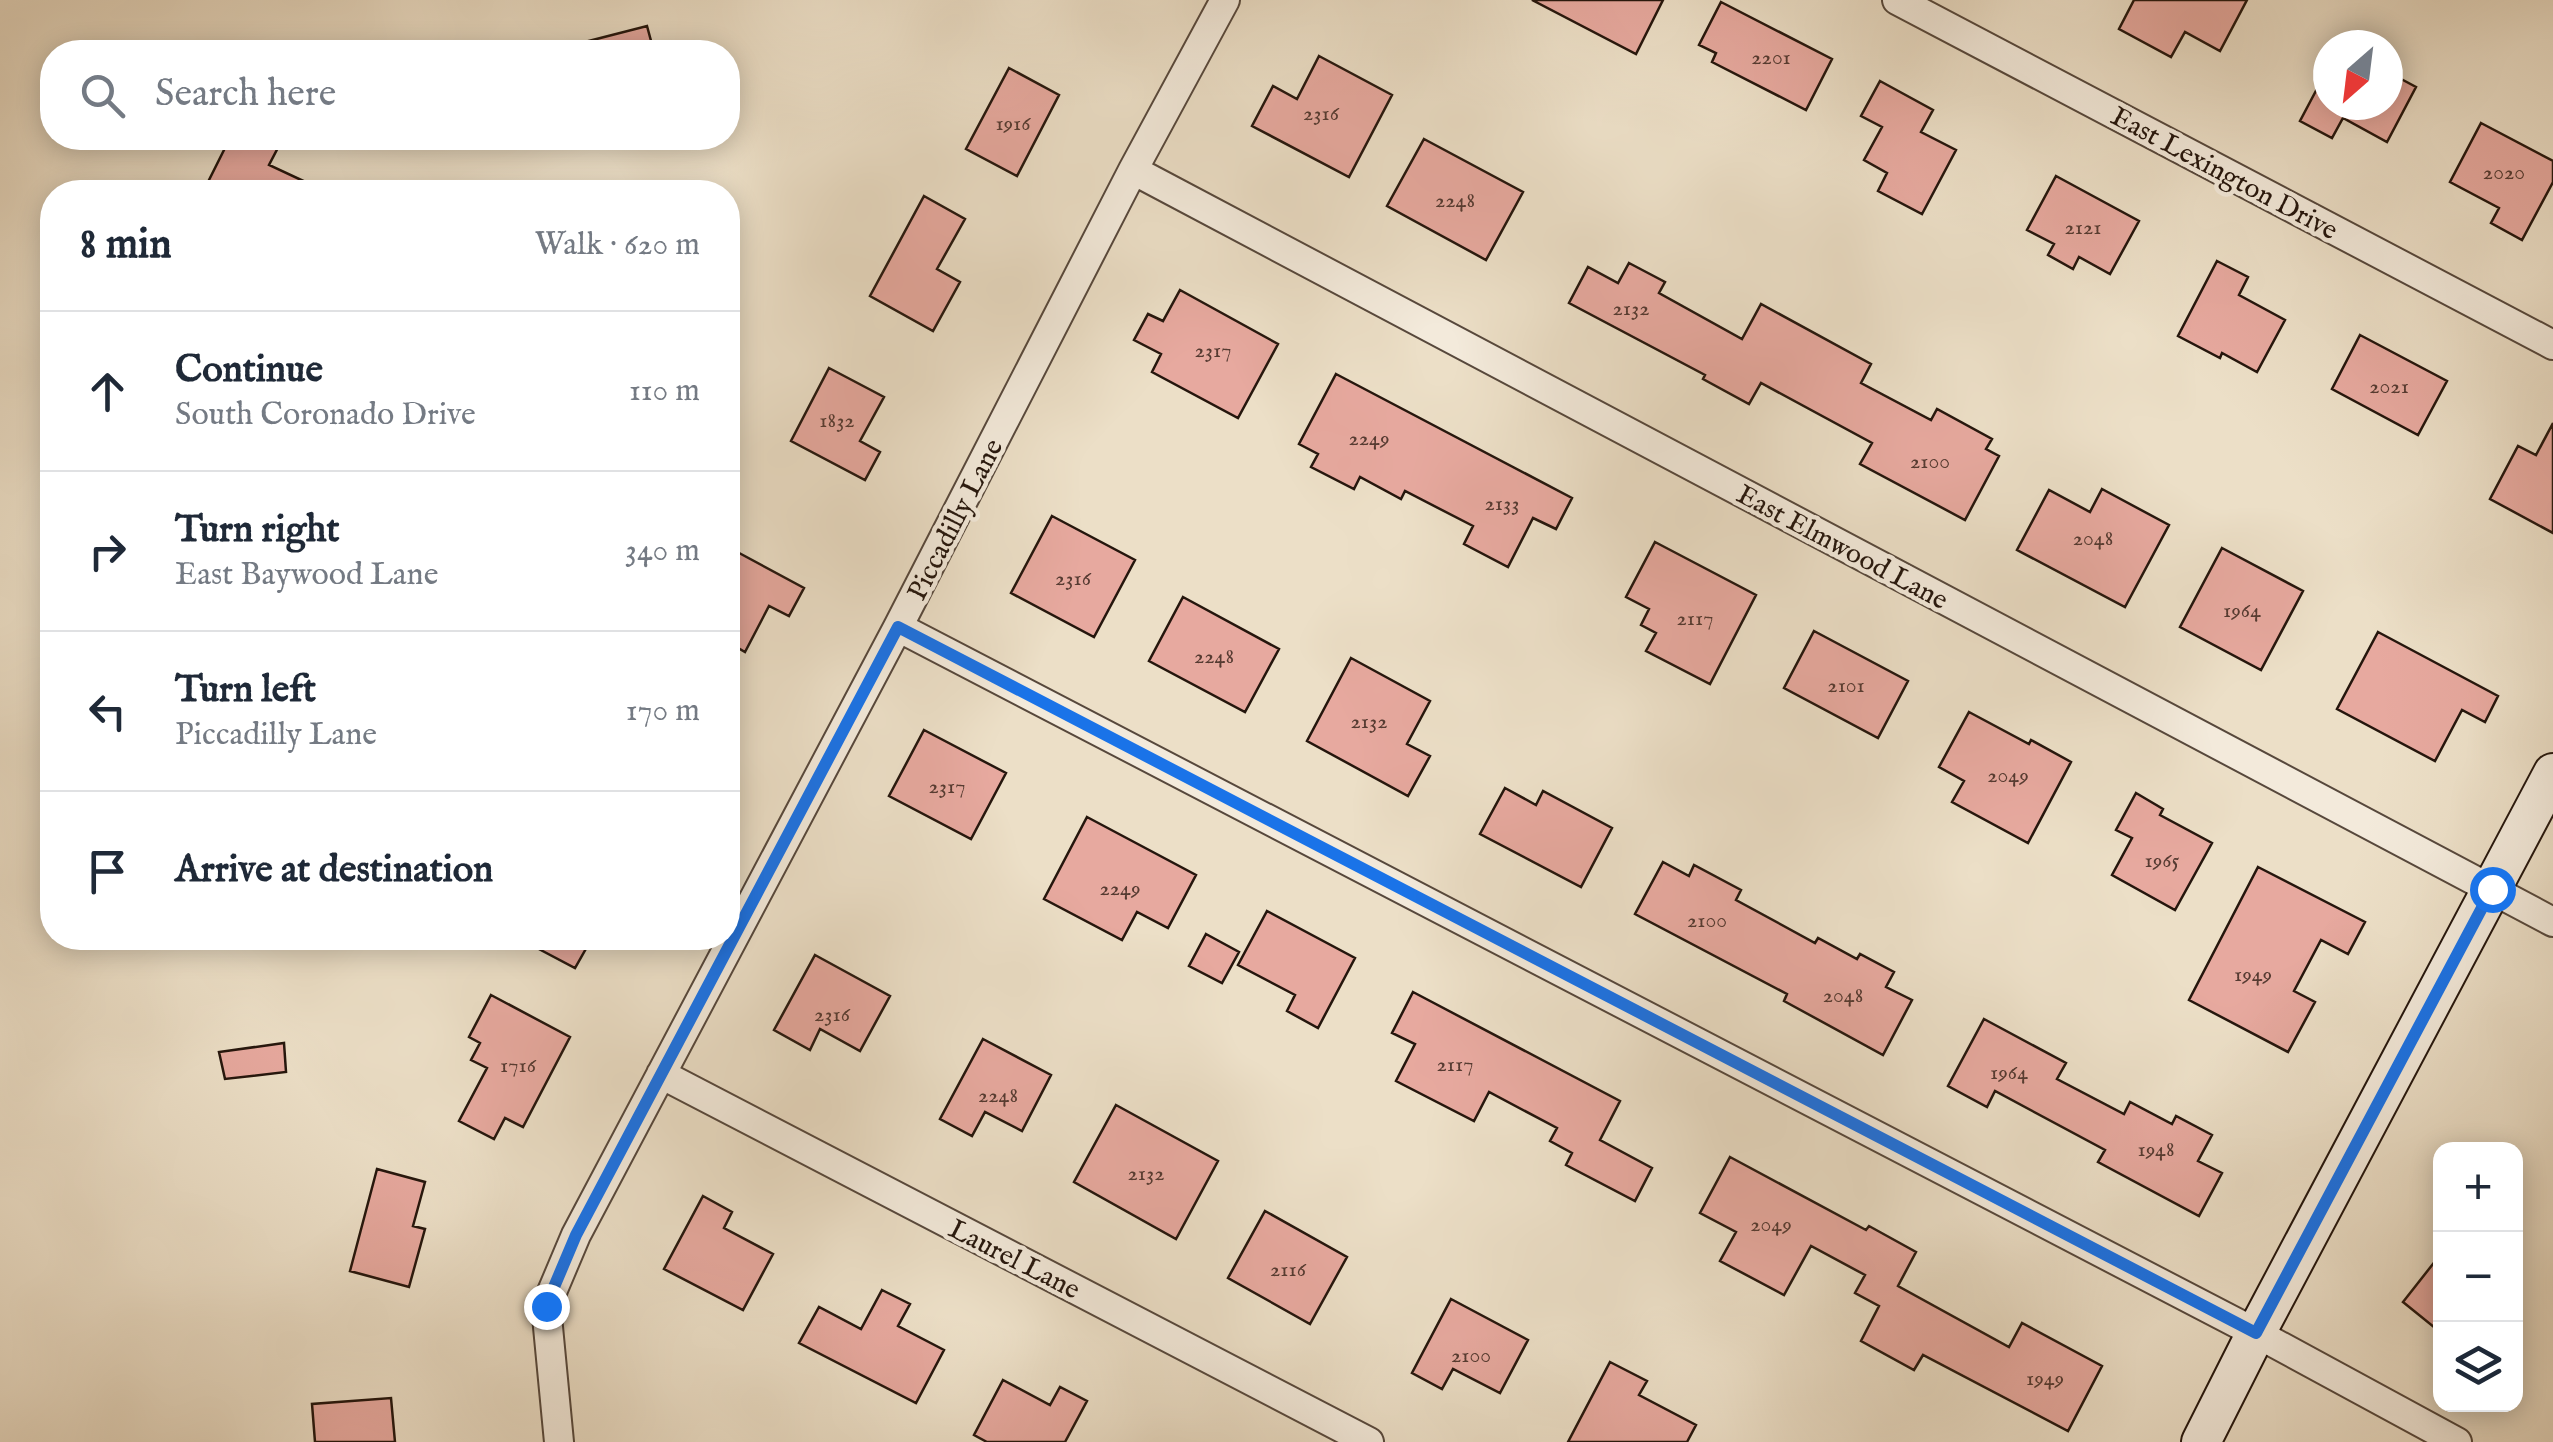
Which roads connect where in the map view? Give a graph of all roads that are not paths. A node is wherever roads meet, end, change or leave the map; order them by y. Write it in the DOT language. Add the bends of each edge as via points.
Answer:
graph roads {
  1 [pos="1225,0"];
  2 [pos="1897,0"];
  3 [pos="1133,170"];
  4 [pos="2553,345"];
  5 [pos="898,627"];
  6 [pos="2553,773"];
  7 [pos="2492,889"];
  8 [pos="2553,922"];
  9 [pos="740,925"];
  10 [pos="727,950"];
  11 [pos="661,1074"];
  12 [pos="2256,1333"];
  13 [pos="559,1442"];
  14 [pos="1369,1442"];
  15 [pos="2201,1442"];
  16 [pos="2457,1442"];
  1 -- 3 [label="street, Piccadilly Lane"];
  2 -- 4 [label="street, East Lexington Drive"];
  3 -- 5 [label="street, Piccadilly Lane"];
  3 -- 7 [label="street, East Elmwood Lane"];
  5 -- 9 [label="street, Piccadilly Lane"];
  5 -- 12 [label="street"];
  6 -- 7 [label="street"];
  7 -- 8 [label="street, East Elmwood Lane"];
  7 -- 12 [label="street"];
  10 -- 11 [label="street, Piccadilly Lane"];
  11 -- 13 [label="street, Piccadilly Lane" via="546,1306"];
  11 -- 14 [label="street, Laurel Lane"];
  12 -- 15 [label="street"];
  12 -- 16 [label="street"];
}
